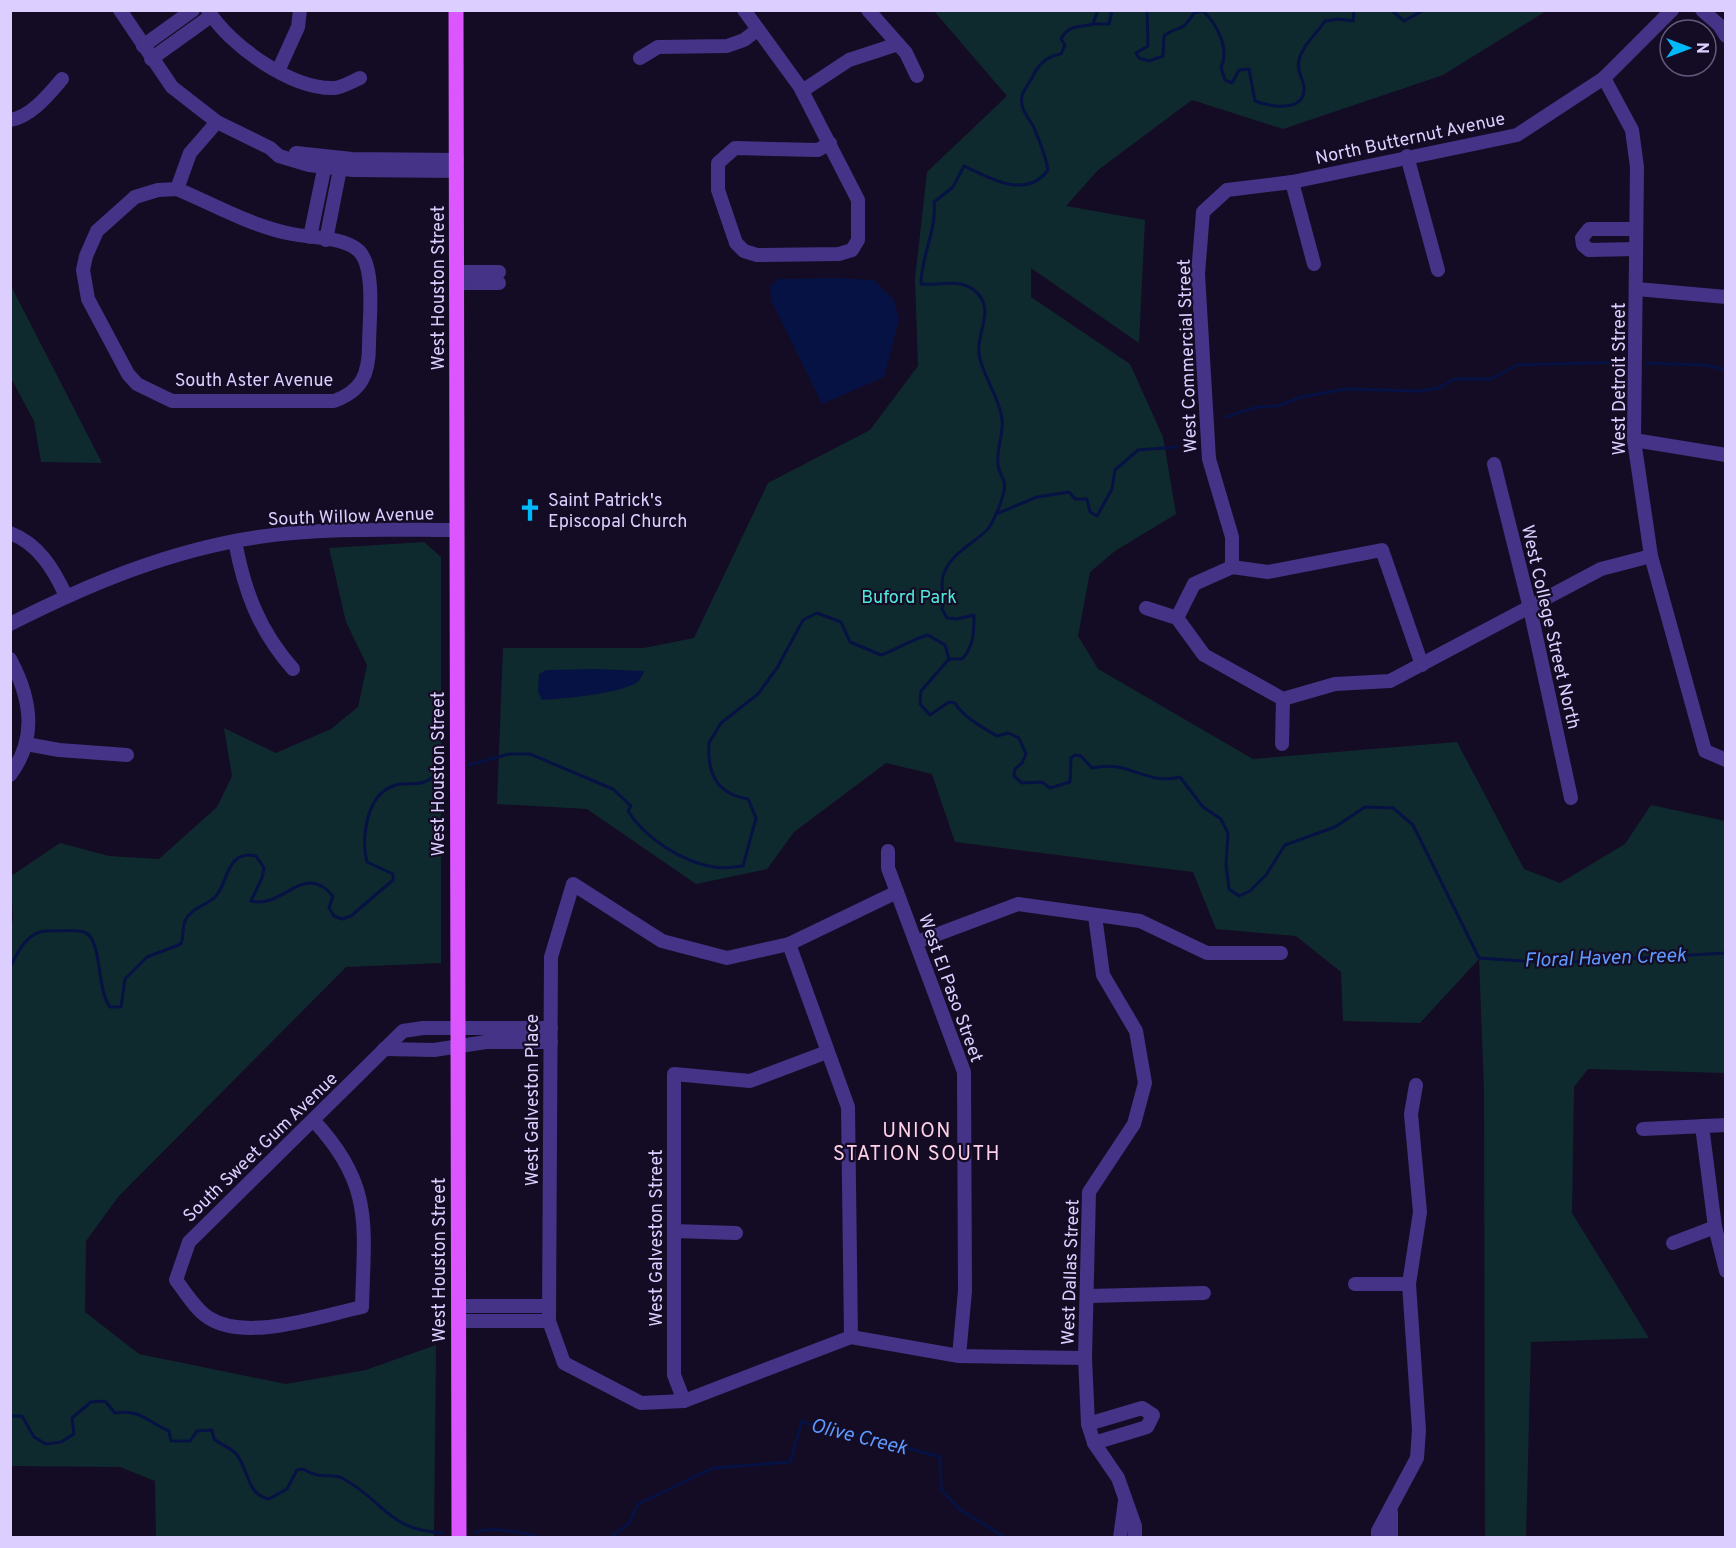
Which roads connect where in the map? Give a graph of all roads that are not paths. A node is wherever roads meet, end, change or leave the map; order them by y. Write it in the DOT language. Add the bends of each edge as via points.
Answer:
graph roads {
  1 [pos="120,10"];
  2 [pos="193,10"];
  3 [pos="300,10"];
  4 [pos="456,10"];
  5 [pos="744,10"];
  6 [pos="868,10"];
  7 [pos="1672,10"];
  8 [pos="1702,10"];
  9 [pos="209,13"];
  10 [pos="757,30"];
  11 [pos="1725,36"];
  12 [pos="898,44"];
  13 [pos="143,46"];
  14 [pos="639,58"];
  15 [pos="152,59"];
  16 [pos="278,71"];
  17 [pos="917,76"];
  18 [pos="360,78"];
  19 [pos="1604,78"];
  20 [pos="62,79"];
  21 [pos="802,91"];
  22 [pos="213,119"];
  23 [pos="10,120"];
  24 [pos="830,142"];
  25 [pos="1407,156"];
  26 [pos="325,163"];
  27 [pos="457,165"];
  28 [pos="340,169"];
  29 [pos="1292,182"];
  30 [pos="177,189"];
  31 [pos="321,189"];
  32 [pos="336,192"];
  33 [pos="1203,212"];
  34 [pos="1636,229"];
  35 [pos="310,237"];
  36 [pos="327,240"];
  37 [pos="1636,249"];
  38 [pos="1314,264"];
  39 [pos="1438,270"];
  40 [pos="457,278"];
  41 [pos="499,278"];
  42 [pos="1637,289"];
  43 [pos="1725,297"];
  44 [pos="1634,440"];
  45 [pos="1725,455"];
  46 [pos="1494,464"];
  47 [pos="457,530"];
  48 [pos="10,533"];
  49 [pos="235,541"];
  50 [pos="1651,556"];
  51 [pos="1232,567"];
  52 [pos="66,596"];
  53 [pos="1529,604"];
  54 [pos="1146,608"];
  55 [pos="1177,618"];
  56 [pos="10,624"];
  57 [pos="10,659"];
  58 [pos="1422,665"];
  59 [pos="292,669"];
  60 [pos="1283,699"];
  61 [pos="26,744"];
  62 [pos="1282,744"];
  63 [pos="127,754"];
  64 [pos="1725,760"];
  65 [pos="10,775"];
  66 [pos="1571,798"];
  67 [pos="888,851"];
  68 [pos="897,892"];
  69 [pos="1095,916"];
  70 [pos="917,942"];
  71 [pos="789,944"];
  72 [pos="1281,953"];
  73 [pos="458,1029"];
  74 [pos="551,1035"];
  75 [pos="458,1046"];
  76 [pos="384,1049"];
  77 [pos="827,1052"];
  78 [pos="1416,1085"];
  79 [pos="314,1121"];
  80 [pos="1725,1125"];
  81 [pos="1702,1126"];
  82 [pos="1643,1129"];
  83 [pos="1715,1227"];
  84 [pos="674,1231"];
  85 [pos="736,1233"];
  86 [pos="1673,1243"];
  87 [pos="1725,1271"];
  88 [pos="1355,1284"];
  89 [pos="1409,1284"];
  90 [pos="1204,1293"];
  91 [pos="1089,1296"];
  92 [pos="549,1306"];
  93 [pos="459,1313"];
  94 [pos="549,1321"];
  95 [pos="851,1337"];
  96 [pos="958,1356"];
  97 [pos="1085,1358"];
  98 [pos="684,1401"];
  99 [pos="1088,1424"];
  100 [pos="1094,1443"];
  101 [pos="1126,1499"];
  102 [pos="1391,1510"];
  103 [pos="459,1538"];
  104 [pos="1120,1538"];
  105 [pos="1135,1538"];
  106 [pos="1378,1538"];
  107 [pos="1391,1538"];
  1 -- 13 [label="street"];
  2 -- 13 [label="street"];
  3 -- 16 [label="street" via="298,27"];
  4 -- 27 [label="main road, West Houston Street"];
  5 -- 10 [label="street"];
  6 -- 12 [label="street"];
  7 -- 19 [label="street, North Butternut Avenue"];
  8 -- 11 [label="street"];
  9 -- 15 [label="street"];
  9 -- 16 [label="street" via="244,50"];
  10 -- 14 [label="street" via="727,46 658,47"];
  10 -- 21 [label="street"];
  12 -- 17 [label="street"];
  12 -- 21 [label="street" via="849,60"];
  13 -- 15 [label="street"];
  15 -- 22 [label="street" via="172,87"];
  16 -- 18 [label="street" via="309,84 336,88"];
  19 -- 25 [label="street, North Butternut Avenue" via="1517,135"];
  19 -- 34 [label="street, West Detroit Street" via="1632,130 1637,167"];
  20 -- 23 [label="street" via="18,119"];
  21 -- 24 [label="street"];
  22 -- 26 [label="street" via="270,148"];
  22 -- 30 [label="street" via="184,164"];
  24 -- 24 [label="street" via="818,150 735,148 718,163 718,190 736,243 744,251 757,255 852,250 858,240 858,200"];
  25 -- 29 [label="street, North Butternut Avenue"];
  25 -- 39 [label="street"];
  26 -- 27 [label="street"];
  26 -- 28 [label="street"];
  26 -- 31 [label="street"];
  27 -- 28 [label="street"];
  27 -- 40 [label="main road, West Houston Street"];
  28 -- 32 [label="street"];
  29 -- 33 [label="street, North Butternut Avenue" via="1227,190"];
  29 -- 38 [label="street"];
  30 -- 35 [label="street" via="245,219"];
  30 -- 36 [label="street, South Aster Avenue" via="146,193 123,206 97,231 83,270 88,299 117,358 137,384 172,401 334,401 358,388 368,370 367,267 360,252"];
  31 -- 32 [label="street"];
  31 -- 35 [label="street"];
  32 -- 36 [label="street"];
  33 -- 51 [label="street, West Commercial Street" via="1198,274 1209,459 1232,537"];
  34 -- 37 [label="street, West Detroit Street"];
  34 -- 37 [label="street" via="1589,229 1582,238 1589,250"];
  35 -- 36 [label="street"];
  37 -- 42 [label="street, West Detroit Street"];
  40 -- 41 [label="street"];
  40 -- 47 [label="main road, West Houston Street"];
  42 -- 43 [label="street"];
  42 -- 44 [label="street, West Detroit Street"];
  44 -- 45 [label="street"];
  44 -- 50 [label="street, West Detroit Street"];
  46 -- 53 [label="street, West College Street North"];
  47 -- 49 [label="street, South Willow Avenue" via="313,532"];
  47 -- 73 [label="main road, West Houston Street"];
  48 -- 52 [label="street" via="43,556"];
  49 -- 52 [label="street, South Willow Avenue" via="145,565"];
  49 -- 59 [label="street" via="252,607"];
  50 -- 53 [label="street" via="1601,569"];
  50 -- 64 [label="street, West Detroit Street" via="1705,751"];
  51 -- 55 [label="street" via="1194,584"];
  51 -- 58 [label="street" via="1268,572 1382,550"];
  52 -- 56 [label="street, South Willow Avenue"];
  53 -- 58 [label="street"];
  53 -- 66 [label="street, West College Street North"];
  54 -- 55 [label="street"];
  55 -- 60 [label="street" via="1204,655"];
  57 -- 61 [label="street" via="29,706"];
  58 -- 60 [label="street" via="1390,681 1335,684"];
  60 -- 62 [label="street"];
  61 -- 63 [label="street"];
  61 -- 65 [label="street"];
  67 -- 68 [label="street, West El Paso Street" via="888,868"];
  68 -- 70 [label="street, West El Paso Street"];
  68 -- 71 [label="street"];
  69 -- 70 [label="street" via="1018,904"];
  69 -- 72 [label="street" via="1140,921 1207,953"];
  69 -- 91 [label="street, West Dallas Street" via="1103,975 1136,1031 1145,1083 1134,1124 1089,1192"];
  70 -- 96 [label="street, West El Paso Street" via="964,1072 965,1291"];
  71 -- 74 [label="street, West Galveston Place" via="727,958 662,941 573,884 551,957"];
  71 -- 77 [label="street"];
  73 -- 74 [label="street, South Sweet Gum Avenue"];
  73 -- 75 [label="main road, West Houston Street"];
  73 -- 76 [label="street, South Sweet Gum Avenue" via="403,1031"];
  74 -- 75 [label="street"];
  74 -- 92 [label="street, West Galveston Place"];
  75 -- 76 [label="street" via="434,1050"];
  75 -- 93 [label="main road, West Houston Street"];
  76 -- 79 [label="street, South Sweet Gum Avenue"];
  77 -- 84 [label="street, West Galveston Street" via="750,1081 674,1074"];
  77 -- 95 [label="street" via="848,1107"];
  78 -- 89 [label="street" via="1412,1123 1420,1212"];
  79 -- 79 [label="street, South Sweet Gum Avenue" via="337,1146 357,1186 364,1220 362,1307 258,1329 229,1327 208,1318 176,1280 189,1242"];
  80 -- 81 [label="street"];
  81 -- 82 [label="street"];
  81 -- 83 [label="street"];
  83 -- 86 [label="street"];
  83 -- 87 [label="street"];
  84 -- 85 [label="street"];
  84 -- 98 [label="street, West Galveston Street" via="674,1375"];
  88 -- 89 [label="street"];
  89 -- 102 [label="street" via="1419,1430 1417,1458"];
  90 -- 91 [label="street"];
  91 -- 97 [label="street, West Dallas Street"];
  92 -- 93 [label="street"];
  92 -- 94 [label="street, West Galveston Place"];
  93 -- 94 [label="street"];
  93 -- 103 [label="main road, West Houston Street"];
  94 -- 98 [label="street, West Galveston Place" via="564,1363 641,1403"];
  95 -- 96 [label="street"];
  95 -- 98 [label="street, West Galveston Place"];
  96 -- 97 [label="street"];
  97 -- 99 [label="street, West Dallas Street"];
  99 -- 100 [label="street, West Dallas Street"];
  99 -- 100 [label="street" via="1142,1408 1153,1415 1147,1427"];
  100 -- 101 [label="street, West Dallas Street" via="1118,1478"];
  101 -- 104 [label="street"];
  101 -- 105 [label="street, West Dallas Street"];
  102 -- 106 [label="street"];
  102 -- 107 [label="street"];
}
